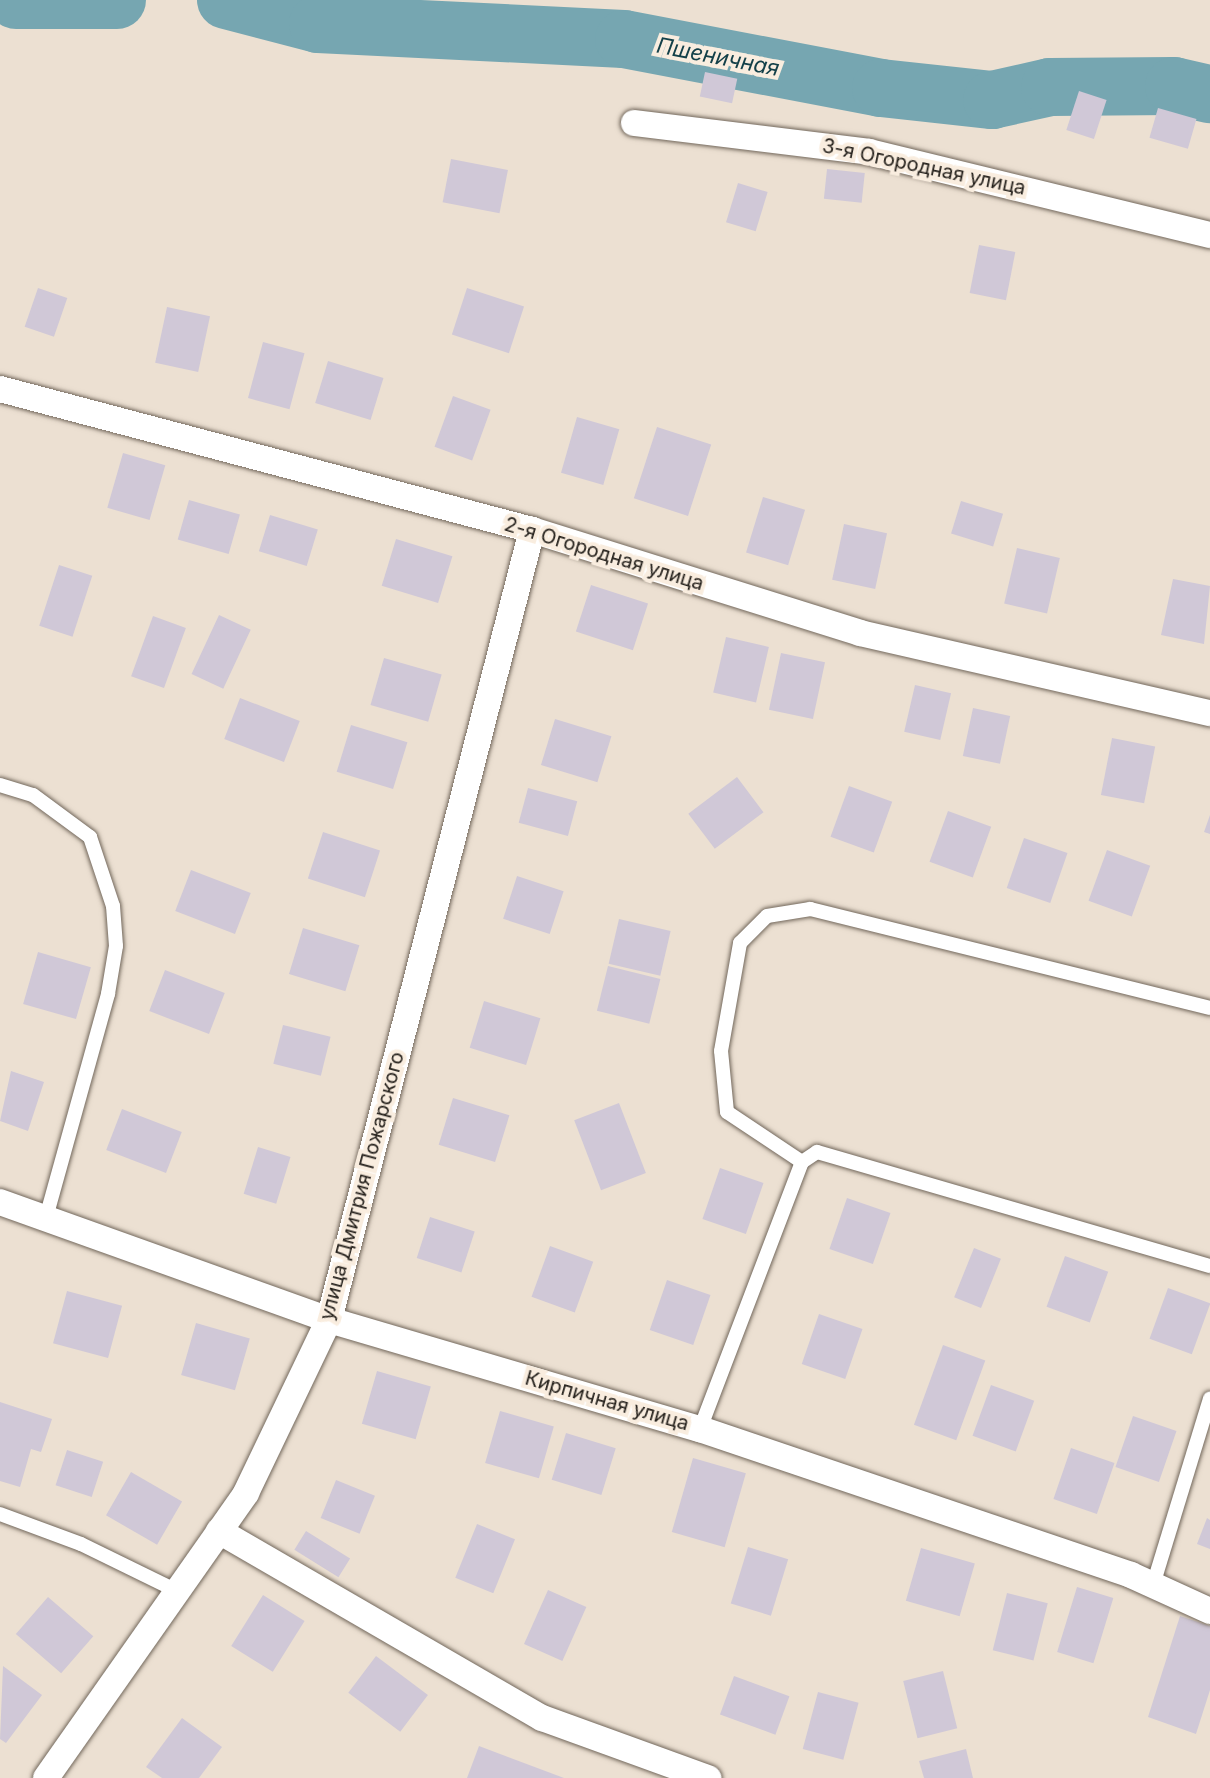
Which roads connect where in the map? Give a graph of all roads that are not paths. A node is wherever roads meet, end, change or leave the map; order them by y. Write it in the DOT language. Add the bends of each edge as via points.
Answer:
graph roads {
  1 [pos="634,123"];
  2 [pos="1210,235"];
  3 [pos="0,389"];
  4 [pos="532,530"];
  5 [pos="1210,713"];
  6 [pos="0,785"];
  7 [pos="1210,1008"];
  8 [pos="802,1162"];
  9 [pos="0,1202"];
  10 [pos="46,1218"];
  11 [pos="1210,1266"];
  12 [pos="329,1320"];
  13 [pos="1210,1399"];
  14 [pos="700,1429"];
  15 [pos="0,1514"];
  16 [pos="219,1531"];
  17 [pos="1153,1585"];
  18 [pos="177,1591"];
  19 [pos="1210,1611"];
  20 [pos="46,1778"];
  21 [pos="708,1778"];
  1 -- 2 [label="street, 3-я Огородная улица" via="869,152"];
  3 -- 4 [label="street, 2-я Огородная улица"];
  4 -- 5 [label="street, 2-я Огородная улица" via="860,633"];
  4 -- 12 [label="street, улица Дмитрия Пожарского"];
  6 -- 10 [label="lane" via="33,795 90,837 113,906 116,946 108,994"];
  7 -- 8 [label="lane" via="810,909 767,916 740,943 721,1051 727,1112"];
  8 -- 11 [label="lane" via="817,1152"];
  8 -- 14 [label="lane"];
  9 -- 10 [label="street, Кирпичная улица"];
  10 -- 12 [label="street, Кирпичная улица"];
  12 -- 14 [label="street, Кирпичная улица"];
  12 -- 16 [label="street, улица Дмитрия Пожарского" via="246,1493"];
  13 -- 17 [label="lane"];
  14 -- 17 [label="street, Кирпичная улица"];
  15 -- 18 [label="lane" via="81,1544"];
  16 -- 18 [label="street, улица Дмитрия Пожарского"];
  16 -- 21 [label="street" via="542,1718"];
  17 -- 19 [label="street, Кирпичная улица"];
  18 -- 20 [label="street, улица Дмитрия Пожарского"];
}
